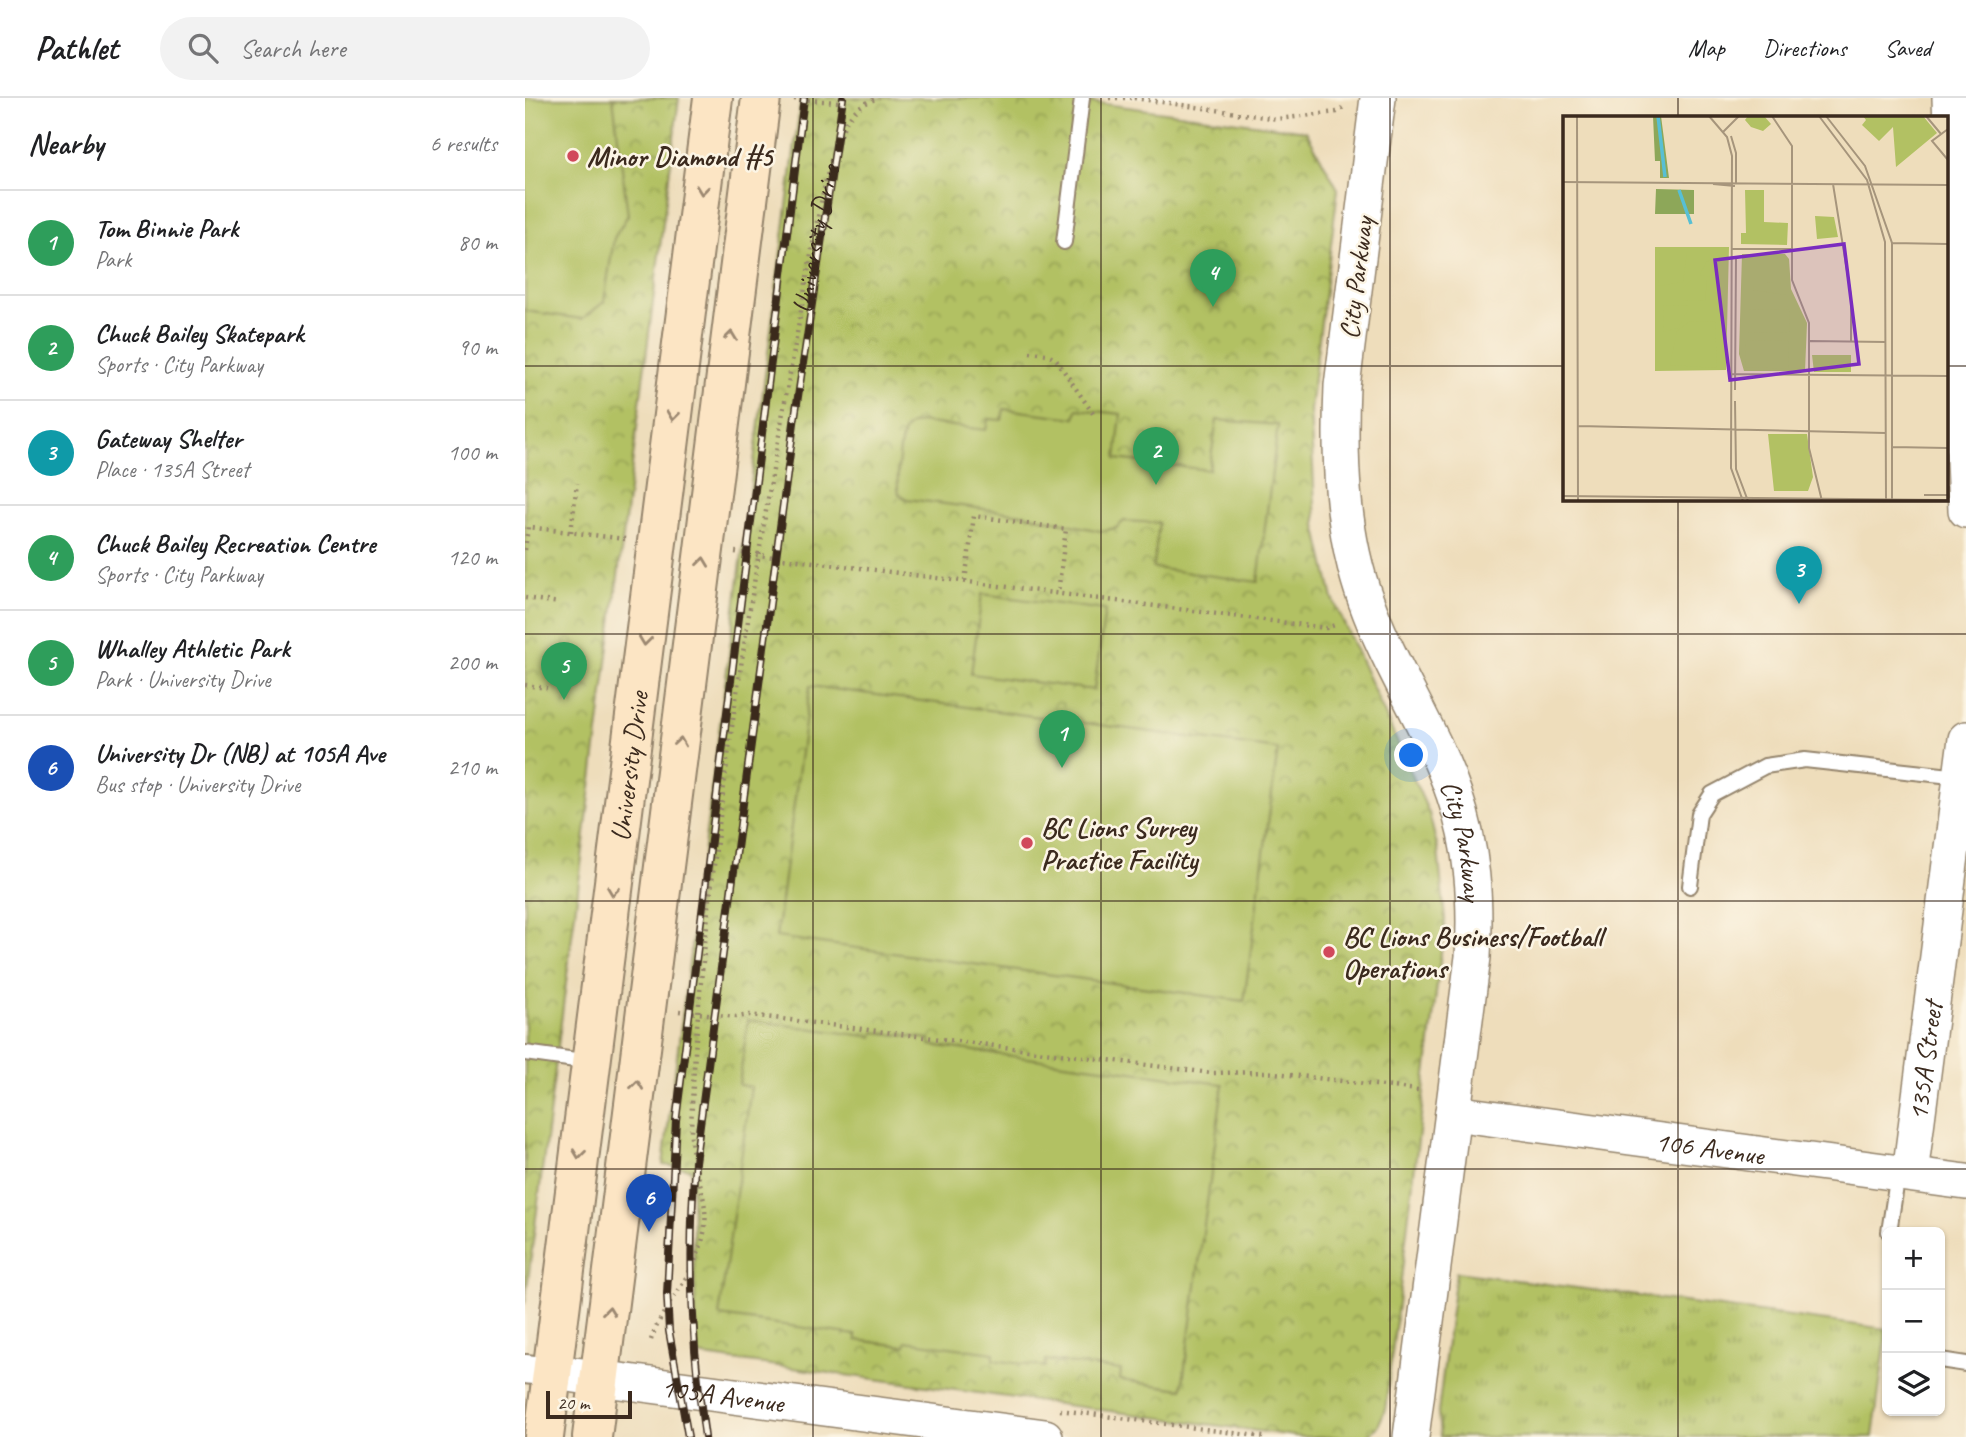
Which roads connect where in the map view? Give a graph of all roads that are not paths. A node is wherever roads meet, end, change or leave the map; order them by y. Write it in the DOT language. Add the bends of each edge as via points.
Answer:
graph roads {
  1 [pos="713,98"];
  2 [pos="761,98"];
  3 [pos="1082,98"];
  4 [pos="1378,98"];
  5 [pos="1950,98"];
  6 [pos="1064,242"];
  7 [pos="1952,325"];
  8 [pos="1966,510"];
  9 [pos="1966,739"];
  10 [pos="1961,777"];
  11 [pos="1690,886"];
  12 [pos="525,1053"];
  13 [pos="591,1062"];
  14 [pos="1453,1113"];
  15 [pos="1904,1174"];
  16 [pos="1966,1182"];
  17 [pos="1890,1227"];
  18 [pos="1945,1361"];
  19 [pos="1966,1364"];
  20 [pos="538,1370"];
  21 [pos="600,1378"];
  22 [pos="997,1434"];
  23 [pos="544,1437"];
  24 [pos="592,1437"];
  25 [pos="1045,1437"];
  26 [pos="1411,1437"];
  1 -- 13 [label="main road, University Drive, one-way"];
  21 -- 2 [label="main road, University Drive, one-way"];
  3 -- 6 [label="lane"];
  4 -- 14 [label="street, City Parkway" via="1342,386 1342,478 1346,525 1366,602 1444,768 1470,854 1473,957"];
  5 -- 7 [label="street"];
  7 -- 8 [label="street"];
  9 -- 10 [label="street, 135A Street"];
  10 -- 11 [label="lane" via="1805,760 1765,766 1711,794 1699,814"];
  10 -- 15 [label="street, 135A Street"];
  12 -- 13 [label="lane"];
  13 -- 20 [label="main road, University Drive, one-way"];
  14 -- 15 [label="street, 106 Avenue"];
  14 -- 26 [label="street, City Parkway"];
  15 -- 16 [label="street, 106 Avenue"];
  15 -- 17 [label="lane"];
  18 -- 19 [label="lane"];
  20 -- 21 [label="street, 105A Avenue"];
  20 -- 23 [label="main road, University Drive"];
  21 -- 22 [label="street, 105A Avenue"];
  21 -- 24 [label="main road, University Drive"];
  22 -- 25 [label="street, 105A Avenue"];
}
